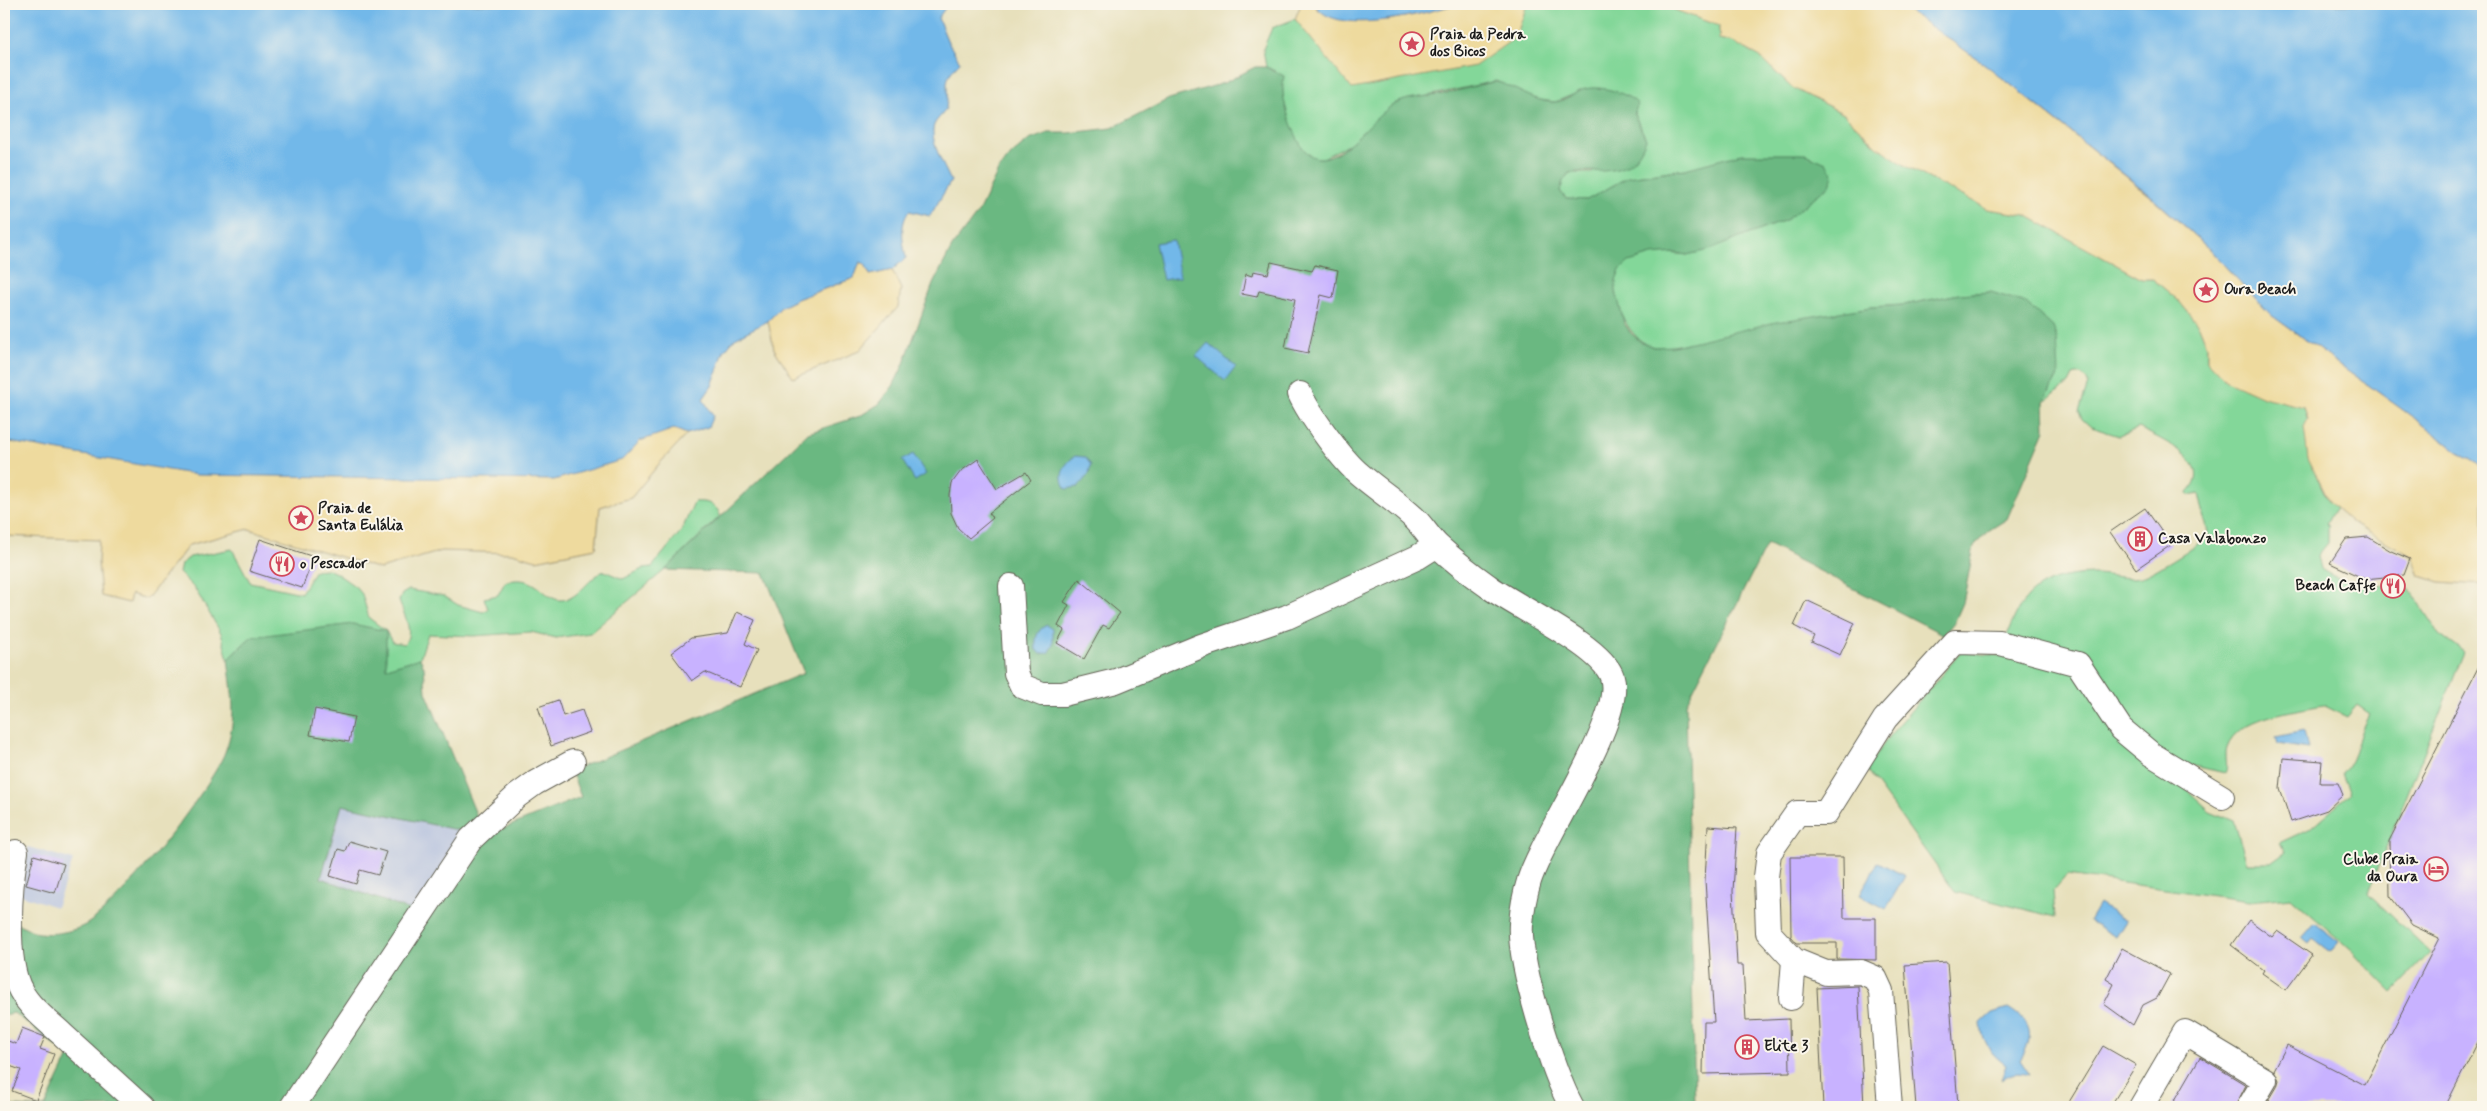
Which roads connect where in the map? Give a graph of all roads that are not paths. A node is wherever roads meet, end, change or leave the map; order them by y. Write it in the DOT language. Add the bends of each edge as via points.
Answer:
graph roads {
  1 [pos="1300,394"];
  2 [pos="1438,546"];
  3 [pos="1011,586"];
  4 [pos="573,762"];
  5 [pos="2222,797"];
  6 [pos="16,852"];
  7 [pos="1794,960"];
  8 [pos="1792,998"];
  9 [pos="142,1107"];
  10 [pos="292,1107"];
  11 [pos="1572,1107"];
  12 [pos="1890,1107"];
  13 [pos="2142,1107"];
  14 [pos="2250,1107"];
  1 -- 2 [label="street" via="1307,410 1355,471 1414,518"];
  2 -- 3 [label="street" via="1287,617 1201,646 1116,681 1063,694 1042,694 1022,686 1016,673"];
  2 -- 11 [label="street" via="1489,587 1588,648 1606,666 1612,678 1613,693 1606,724 1530,880 1521,926 1530,983 1553,1063"];
  4 -- 10 [label="street" via="517,796 471,839"];
  5 -- 7 [label="street" via="2151,754 2121,729 2078,664 2000,644 1955,642 1886,719 1826,813 1797,813 1769,853 1766,877 1768,932"];
  6 -- 9 [label="street" via="10,905 13,967 21,991 37,1011"];
  7 -- 8 [label="street"];
  7 -- 12 [label="street" via="1826,972 1860,972 1876,978 1882,991"];
  13 -- 14 [label="street" via="2185,1032 2265,1080"];
}
